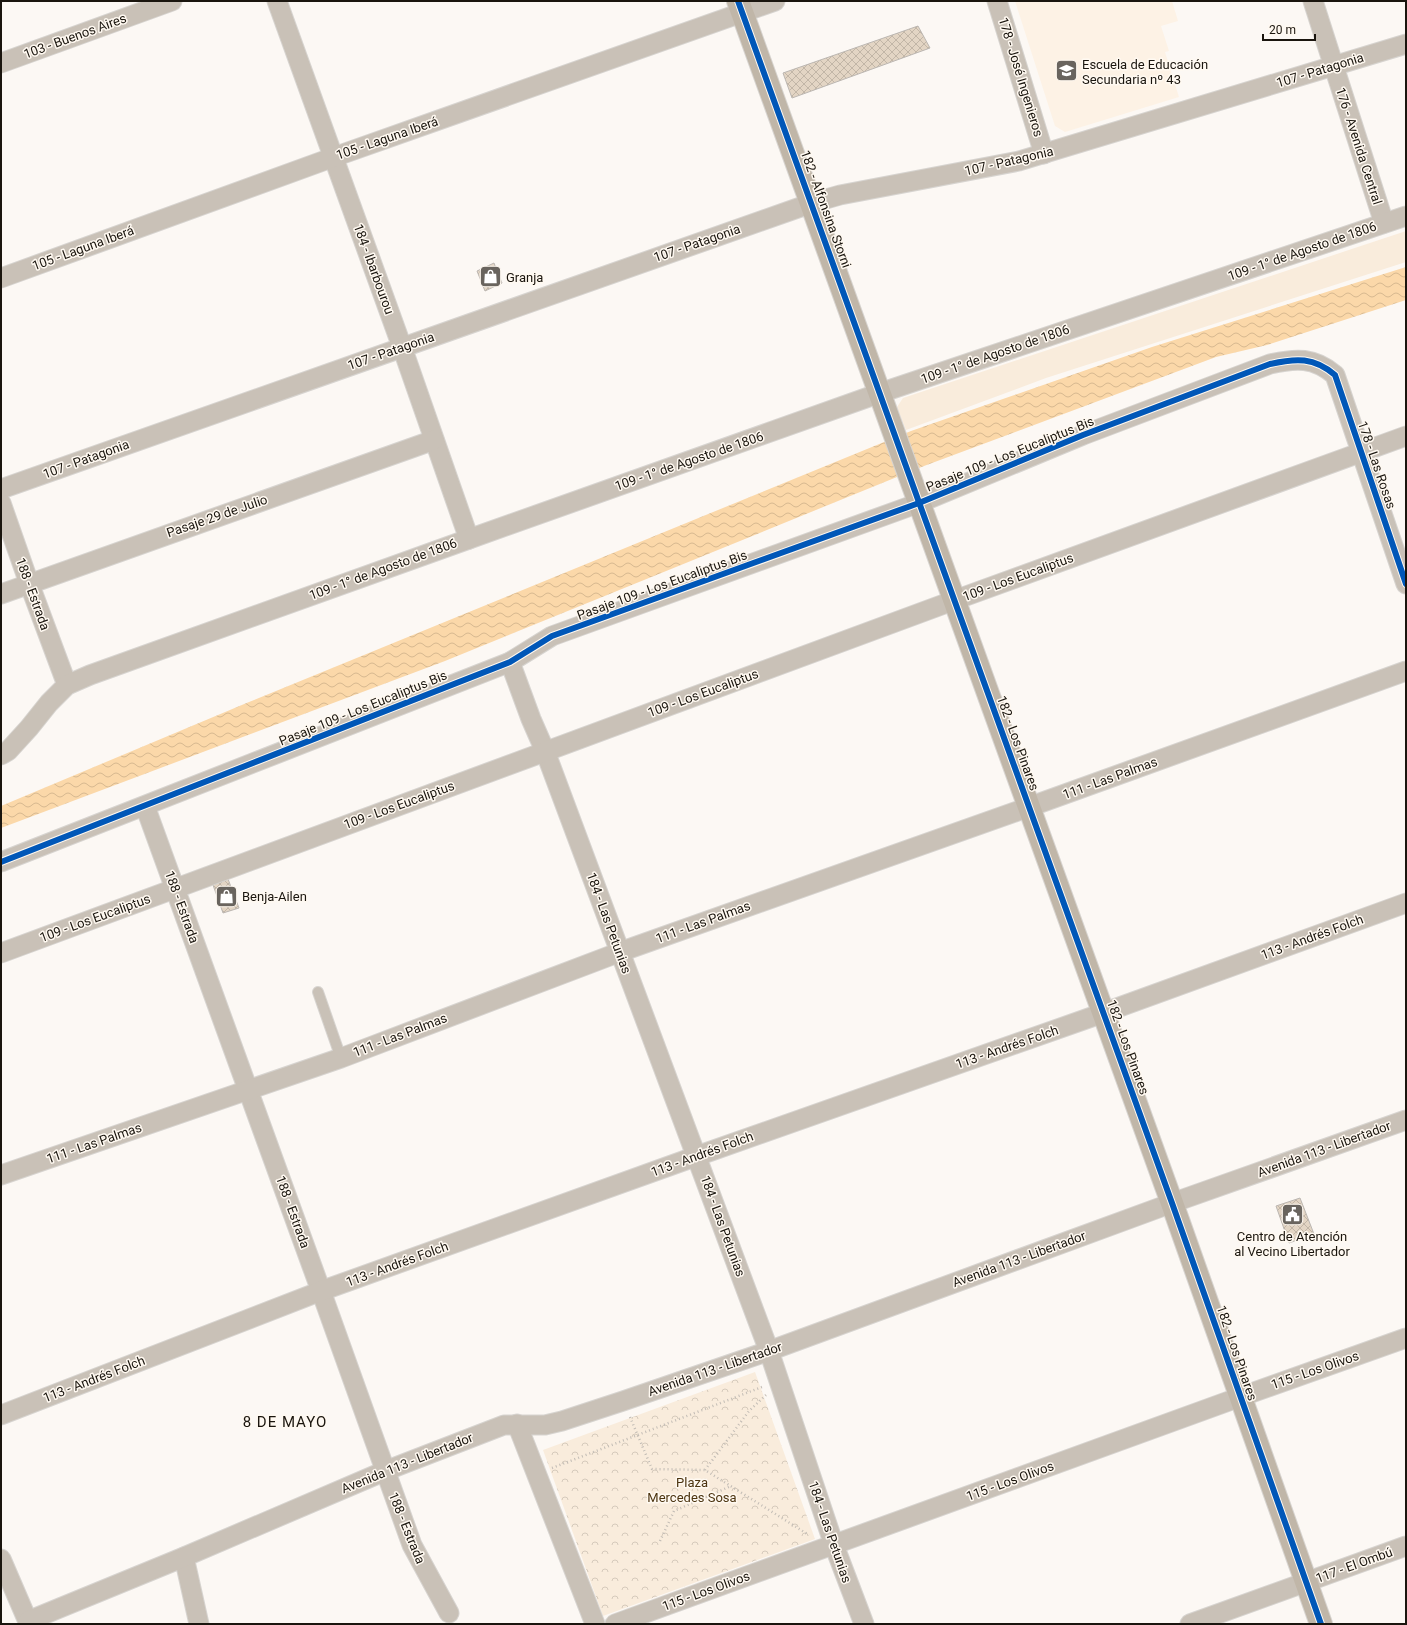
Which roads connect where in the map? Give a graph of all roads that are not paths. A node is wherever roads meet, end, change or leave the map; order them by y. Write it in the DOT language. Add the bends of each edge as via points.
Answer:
graph roads {
  1 [pos="172,1"];
  2 [pos="277,1"];
  3 [pos="775,1"];
  4 [pos="997,1"];
  5 [pos="1313,1"];
  6 [pos="740,7"];
  7 [pos="1406,44"];
  8 [pos="1,63"];
  9 [pos="1333,66"];
  10 [pos="1044,154"];
  11 [pos="334,156"];
  12 [pos="812,203"];
  13 [pos="1406,216"];
  14 [pos="1384,223"];
  15 [pos="1,278"];
  16 [pos="402,347"];
  17 [pos="1335,375"];
  18 [pos="880,393"];
  19 [pos="1406,436"];
  20 [pos="434,440"];
  21 [pos="1361,452"];
  22 [pos="910,480"];
  23 [pos="1,489"];
  24 [pos="1,503"];
  25 [pos="918,503"];
  26 [pos="469,538"];
  27 [pos="29,583"];
  28 [pos="1406,584"];
  29 [pos="1,594"];
  30 [pos="955,600"];
  31 [pos="510,662"];
  32 [pos="1406,671"];
  33 [pos="67,685"];
  34 [pos="545,751"];
  35 [pos="1,755"];
  36 [pos="146,806"];
  37 [pos="1029,807"];
  38 [pos="1,862"];
  39 [pos="175,889"];
  40 [pos="1406,903"];
  41 [pos="620,952"];
  42 [pos="1,953"];
  43 [pos="318,992"];
  44 [pos="1103,1013"];
  45 [pos="341,1058"];
  46 [pos="248,1090"];
  47 [pos="1406,1120"];
  48 [pos="697,1156"];
  49 [pos="1,1175"];
  50 [pos="1172,1203"];
  51 [pos="321,1291"];
  52 [pos="1406,1338"];
  53 [pos="769,1351"];
  54 [pos="1240,1397"];
  55 [pos="1,1415"];
  56 [pos="517,1424"];
  57 [pos="385,1471"];
  58 [pos="834,1545"];
  59 [pos="1406,1546"];
  60 [pos="184,1557"];
  61 [pos="1,1559"];
  62 [pos="1305,1582"];
  63 [pos="449,1614"];
  64 [pos="28,1623"];
  65 [pos="199,1624"];
  66 [pos="595,1624"];
  67 [pos="615,1624"];
  68 [pos="864,1624"];
  69 [pos="1190,1624"];
  70 [pos="1321,1624"];
  1 -- 8 [label="street, 103 - Buenos Aires"];
  2 -- 11 [label="street, 184 - Ibarbourou"];
  3 -- 6 [label="street, 105 - Laguna Iberá"];
  4 -- 10 [label="street, 178 - José Ingenieros"];
  5 -- 9 [label="street, 176 - Avenida Central"];
  6 -- 11 [label="street, 105 - Laguna Iberá"];
  6 -- 12 [label="street, 182 - Alfonsina Storni"];
  7 -- 9 [label="street, 107 - Patagonia"];
  9 -- 10 [label="street, 107 - Patagonia"];
  9 -- 14 [label="street, 176 - Avenida Central"];
  10 -- 12 [label="street, 107 - Patagonia" via="840,195"];
  11 -- 15 [label="street, 105 - Laguna Iberá"];
  11 -- 16 [label="street, 184 - Ibarbourou"];
  12 -- 16 [label="street, 107 - Patagonia"];
  12 -- 18 [label="street, 182 - Alfonsina Storni"];
  13 -- 14 [label="street, 109 - 1° de Agosto de 1806"];
  14 -- 18 [label="street, 109 - 1° de Agosto de 1806"];
  16 -- 20 [label="street, 184 - Ibarbourou"];
  16 -- 23 [label="street, 107 - Patagonia"];
  17 -- 21 [label="street, 178 - Las Rosas"];
  17 -- 25 [label="street, Pasaje 109 - Los Eucaliptus Bis" via="1325,366 1310,361 1270,364 1083,435"];
  18 -- 22 [label="street, 182 - Alfonsina Storni"];
  18 -- 26 [label="street, 109 - 1° de Agosto de 1806"];
  19 -- 21 [label="street, 109 - Los Eucaliptus"];
  20 -- 26 [label="street, 184 - Ibarbourou"];
  20 -- 27 [label="street, Pasaje 29 de Julio"];
  21 -- 28 [label="street, 178 - Las Rosas"];
  21 -- 30 [label="street, 109 - Los Eucaliptus"];
  22 -- 25 [label="street, 182 - Los Pinares"];
  24 -- 27 [label="street, 188 - Estrada"];
  25 -- 30 [label="street, 182 - Los Pinares"];
  25 -- 31 [label="street, Pasaje 109 - Los Eucaliptus Bis" via="552,636"];
  26 -- 33 [label="street, 109 - 1° de Agosto de 1806"];
  27 -- 29 [label="street, Pasaje 29 de Julio"];
  27 -- 33 [label="street, 188 - Estrada"];
  30 -- 34 [label="street, 109 - Los Eucaliptus"];
  30 -- 37 [label="street, 182 - Los Pinares"];
  31 -- 34 [label="street, 184 - Las Petunias"];
  31 -- 36 [label="street, Pasaje 109 - Los Eucaliptus Bis"];
  32 -- 37 [label="street, 111 - Las Palmas"];
  33 -- 35 [label="street, 109 - 1° de Agosto de 1806"];
  34 -- 39 [label="street, 109 - Los Eucaliptus"];
  34 -- 41 [label="street, 184 - Las Petunias"];
  36 -- 38 [label="street, Pasaje 109 - Los Eucaliptus Bis"];
  36 -- 39 [label="street, 188 - Estrada"];
  37 -- 41 [label="street, 111 - Las Palmas"];
  37 -- 44 [label="street, 182 - Los Pinares"];
  39 -- 42 [label="street, 109 - Los Eucaliptus"];
  39 -- 46 [label="street, 188 - Estrada"];
  40 -- 44 [label="street, 113 - Andrés Folch"];
  41 -- 45 [label="street, 111 - Las Palmas"];
  41 -- 48 [label="street, 184 - Las Petunias"];
  43 -- 45 [label="lane"];
  44 -- 48 [label="street, 113 - Andrés Folch"];
  44 -- 50 [label="street, 182 - Los Pinares"];
  45 -- 46 [label="street, 111 - Las Palmas"];
  46 -- 49 [label="street, 111 - Las Palmas"];
  46 -- 51 [label="street, 188 - Estrada"];
  47 -- 50 [label="street, Avenida 113 - Libertador"];
  48 -- 51 [label="street, 113 - Andrés Folch"];
  48 -- 53 [label="street, 184 - Las Petunias"];
  50 -- 53 [label="street, Avenida 113 - Libertador"];
  50 -- 54 [label="street, 182 - Los Pinares"];
  51 -- 55 [label="street, 113 - Andrés Folch"];
  51 -- 57 [label="street, 188 - Estrada"];
  52 -- 54 [label="street, 115 - Los Olivos"];
  53 -- 56 [label="street, Avenida 113 - Libertador" via="562,1421 545,1425"];
  53 -- 58 [label="street, 184 - Las Petunias"];
  54 -- 58 [label="street, 115 - Los Olivos"];
  54 -- 62 [label="street, 182 - Los Pinares"];
  56 -- 57 [label="street, Avenida 113 - Libertador" via="504,1425"];
  56 -- 66 [label="street"];
  57 -- 60 [label="street, Avenida 113 - Libertador"];
  57 -- 63 [label="street, 188 - Estrada" via="412,1545"];
  58 -- 67 [label="street, 115 - Los Olivos"];
  58 -- 68 [label="street, 184 - Las Petunias"];
  59 -- 62 [label="street, 117 - El Ombú"];
  60 -- 64 [label="street, Avenida 113 - Libertador"];
  60 -- 65 [label="street"];
  61 -- 64 [label="street"];
  62 -- 69 [label="street, 117 - El Ombú"];
  62 -- 70 [label="street, 182 - Los Pinares"];
}
